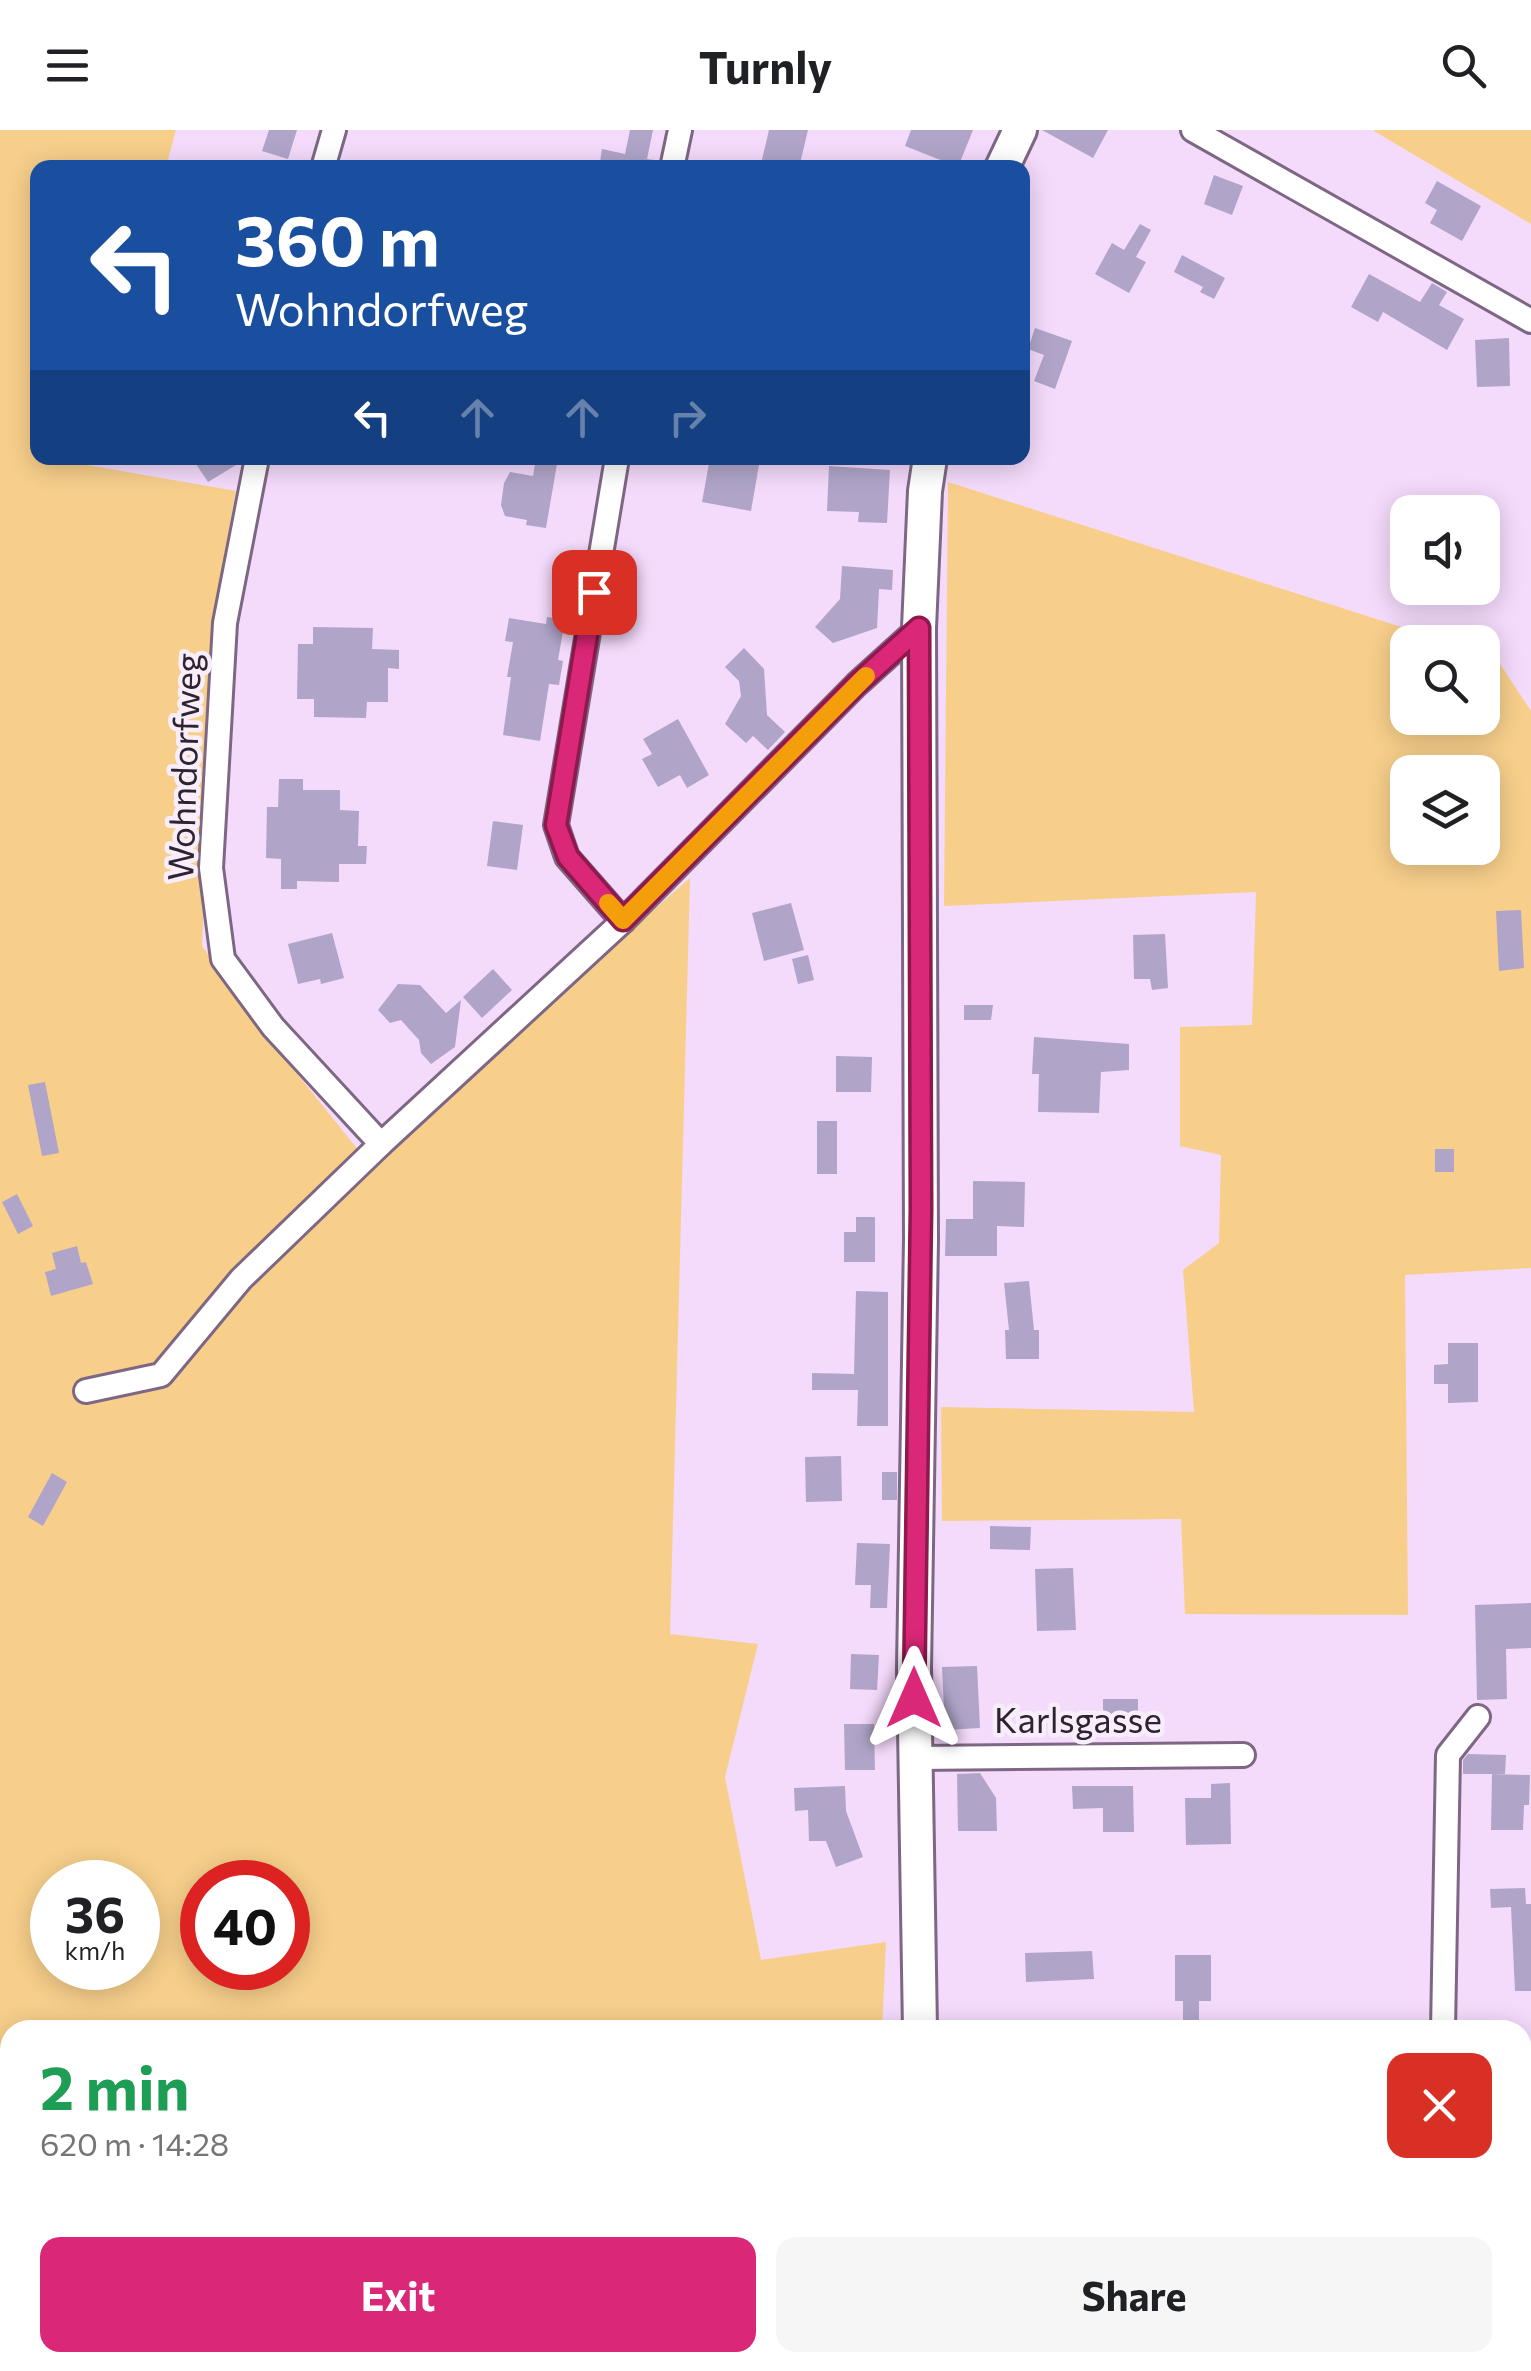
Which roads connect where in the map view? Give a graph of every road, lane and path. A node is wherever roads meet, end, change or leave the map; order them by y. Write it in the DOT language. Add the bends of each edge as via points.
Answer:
graph roads {
  1 [pos="334,130"];
  2 [pos="680,130"];
  3 [pos="1020,130"];
  4 [pos="1194,130"];
  5 [pos="325,160"];
  6 [pos="674,160"];
  7 [pos="1006,160"];
  8 [pos="1531,321"];
  9 [pos="256,465"];
  10 [pos="616,465"];
  11 [pos="929,465"];
  12 [pos="919,628"];
  13 [pos="623,920"];
  14 [pos="381,1144"];
  15 [pos="86,1391"];
  16 [pos="1478,1717"];
  17 [pos="1243,1755"];
  18 [pos="915,1758"];
  19 [pos="920,2020"];
  20 [pos="1443,2020"];
  1 -- 5 [label="street"];
  2 -- 6 [label="street"];
  3 -- 7 [label="street"];
  4 -- 8 [label="street"];
  9 -- 14 [label="street, Wohndorfweg" via="225,623 211,868 223,960 273,1027"];
  10 -- 13 [label="street" via="556,825 568,857"];
  11 -- 12 [label="street"];
  12 -- 13 [label="street"];
  12 -- 18 [label="street"];
  13 -- 14 [label="street"];
  14 -- 15 [label="street" via="241,1279 161,1375"];
  16 -- 20 [label="street" via="1448,1755"];
  17 -- 18 [label="street, Karlsgasse"];
  18 -- 19 [label="street"];
}
